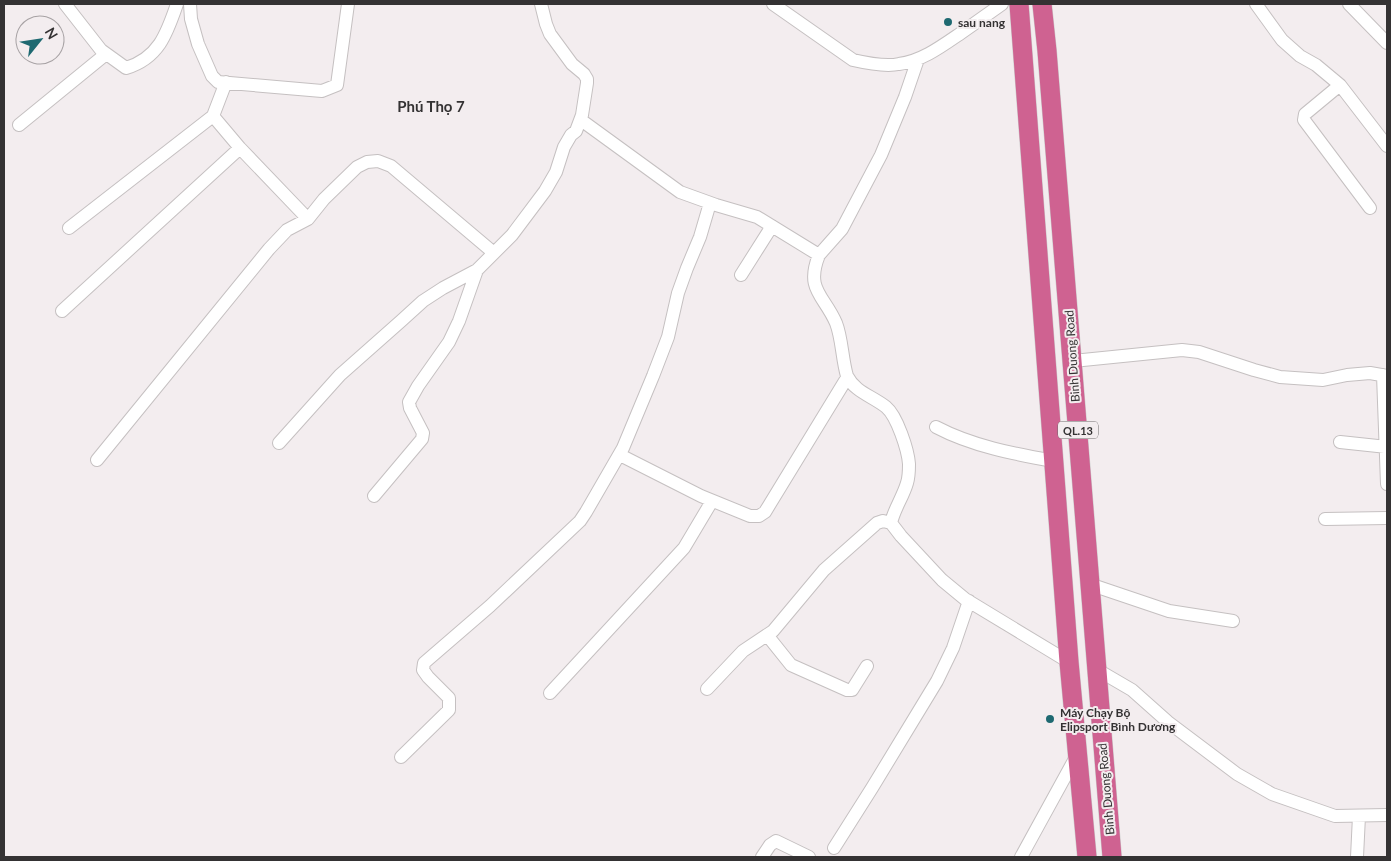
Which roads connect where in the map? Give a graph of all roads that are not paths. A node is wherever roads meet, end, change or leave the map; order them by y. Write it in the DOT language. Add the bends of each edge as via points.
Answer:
graph roads {
  1 [pos="66,4"];
  2 [pos="177,4"];
  3 [pos="190,4"];
  4 [pos="348,4"];
  5 [pos="541,4"];
  6 [pos="773,4"];
  7 [pos="1002,4"];
  8 [pos="1019,4"];
  9 [pos="1042,4"];
  10 [pos="1256,4"];
  11 [pos="1349,4"];
  12 [pos="1387,44"];
  13 [pos="106,54"];
  14 [pos="918,59"];
  15 [pos="226,82"];
  16 [pos="1340,84"];
  17 [pos="213,116"];
  18 [pos="581,120"];
  19 [pos="19,125"];
  20 [pos="1387,146"];
  21 [pos="240,148"];
  22 [pos="710,203"];
  23 [pos="1370,208"];
  24 [pos="308,219"];
  25 [pos="772,226"];
  26 [pos="69,228"];
  27 [pos="494,253"];
  28 [pos="819,255"];
  29 [pos="477,270"];
  30 [pos="741,275"];
  31 [pos="62,311"];
  32 [pos="1073,362"];
  33 [pos="1385,375"];
  34 [pos="848,379"];
  35 [pos="936,427"];
  36 [pos="1340,442"];
  37 [pos="279,443"];
  38 [pos="1386,446"];
  39 [pos="620,455"];
  40 [pos="97,460"];
  41 [pos="1054,460"];
  42 [pos="1387,484"];
  43 [pos="374,496"];
  44 [pos="712,501"];
  45 [pos="1387,518"];
  46 [pos="1325,519"];
  47 [pos="891,524"];
  48 [pos="1089,584"];
  49 [pos="969,601"];
  50 [pos="1233,621"];
  51 [pos="767,635"];
  52 [pos="1069,662"];
  53 [pos="866,666"];
  54 [pos="1096,669"];
  55 [pos="707,689"];
  56 [pos="550,692"];
  57 [pos="1078,753"];
  58 [pos="401,757"];
  59 [pos="1359,816"];
  60 [pos="1387,816"];
  61 [pos="834,848"];
  62 [pos="762,857"];
  63 [pos="809,857"];
  64 [pos="1020,857"];
  65 [pos="1087,857"];
  66 [pos="1112,857"];
  67 [pos="1357,857"];
  1 -- 13 [label="street"];
  2 -- 13 [label="street" via="158,49 146,59 126,68"];
  3 -- 15 [label="street" via="191,20 206,64 218,82"];
  4 -- 15 [label="street" via="337,85 322,91"];
  5 -- 18 [label="street" via="550,34 587,79"];
  6 -- 14 [label="street" via="853,60 898,65"];
  7 -- 14 [label="street"];
  8 -- 41 [label="highway, Binh Duong Road / QL.13"];
  9 -- 32 [label="highway, Binh Duong Road / QL.13"];
  10 -- 16 [label="street" via="1282,40"];
  11 -- 12 [label="street"];
  13 -- 19 [label="street"];
  14 -- 28 [label="street" via="881,155 842,229"];
  15 -- 17 [label="street"];
  16 -- 20 [label="street"];
  16 -- 23 [label="street" via="1306,114 1304,120"];
  17 -- 21 [label="street"];
  17 -- 26 [label="street"];
  18 -- 22 [label="street" via="680,192"];
  18 -- 27 [label="street" via="545,191"];
  21 -- 24 [label="street"];
  21 -- 31 [label="street"];
  22 -- 25 [label="street" via="757,217"];
  22 -- 39 [label="street" via="678,293 668,337"];
  24 -- 27 [label="street" via="324,198 357,167 378,161 391,166"];
  24 -- 40 [label="street" via="286,230 269,249"];
  25 -- 28 [label="street"];
  25 -- 30 [label="street"];
  27 -- 29 [label="street"];
  28 -- 34 [label="street" via="814,272 815,283 836,323"];
  29 -- 37 [label="street" via="418,306 340,375"];
  29 -- 43 [label="street" via="449,342 409,402 423,434 422,439"];
  32 -- 33 [label="street" via="1182,350 1199,352 1280,377 1323,380 1370,373"];
  32 -- 48 [label="highway, Binh Duong Road / QL.13"];
  33 -- 38 [label="street"];
  34 -- 44 [label="street" via="765,512 750,516"];
  34 -- 47 [label="street" via="890,411 909,462 906,485"];
  35 -- 41 [label="street" via="981,444"];
  36 -- 38 [label="street"];
  38 -- 42 [label="street"];
  39 -- 44 [label="street"];
  39 -- 58 [label="street" via="580,520 490,606 424,663 423,670 428,677 450,698 449,710"];
  41 -- 52 [label="highway, Binh Duong Road / QL.13"];
  44 -- 56 [label="street" via="684,548"];
  45 -- 46 [label="street"];
  47 -- 49 [label="street" via="942,580"];
  47 -- 51 [label="street" via="877,523 824,570 773,632"];
  48 -- 50 [label="street" via="1169,611"];
  48 -- 54 [label="highway, Binh Duong Road / QL.13"];
  49 -- 52 [label="street"];
  49 -- 61 [label="street" via="953,648 937,681"];
  51 -- 53 [label="street" via="790,665 847,690 852,690"];
  51 -- 55 [label="street" via="743,650"];
  52 -- 57 [label="highway, Binh Duong Road / QL.13"];
  54 -- 59 [label="street" via="1132,690 1212,756 1272,794 1334,816"];
  54 -- 66 [label="highway, Binh Duong Road / QL.13"];
  57 -- 64 [label="street"];
  57 -- 65 [label="highway, Binh Duong Road / QL.13"];
  59 -- 60 [label="street"];
  59 -- 67 [label="street"];
  62 -- 63 [label="street" via="776,841"];
}
